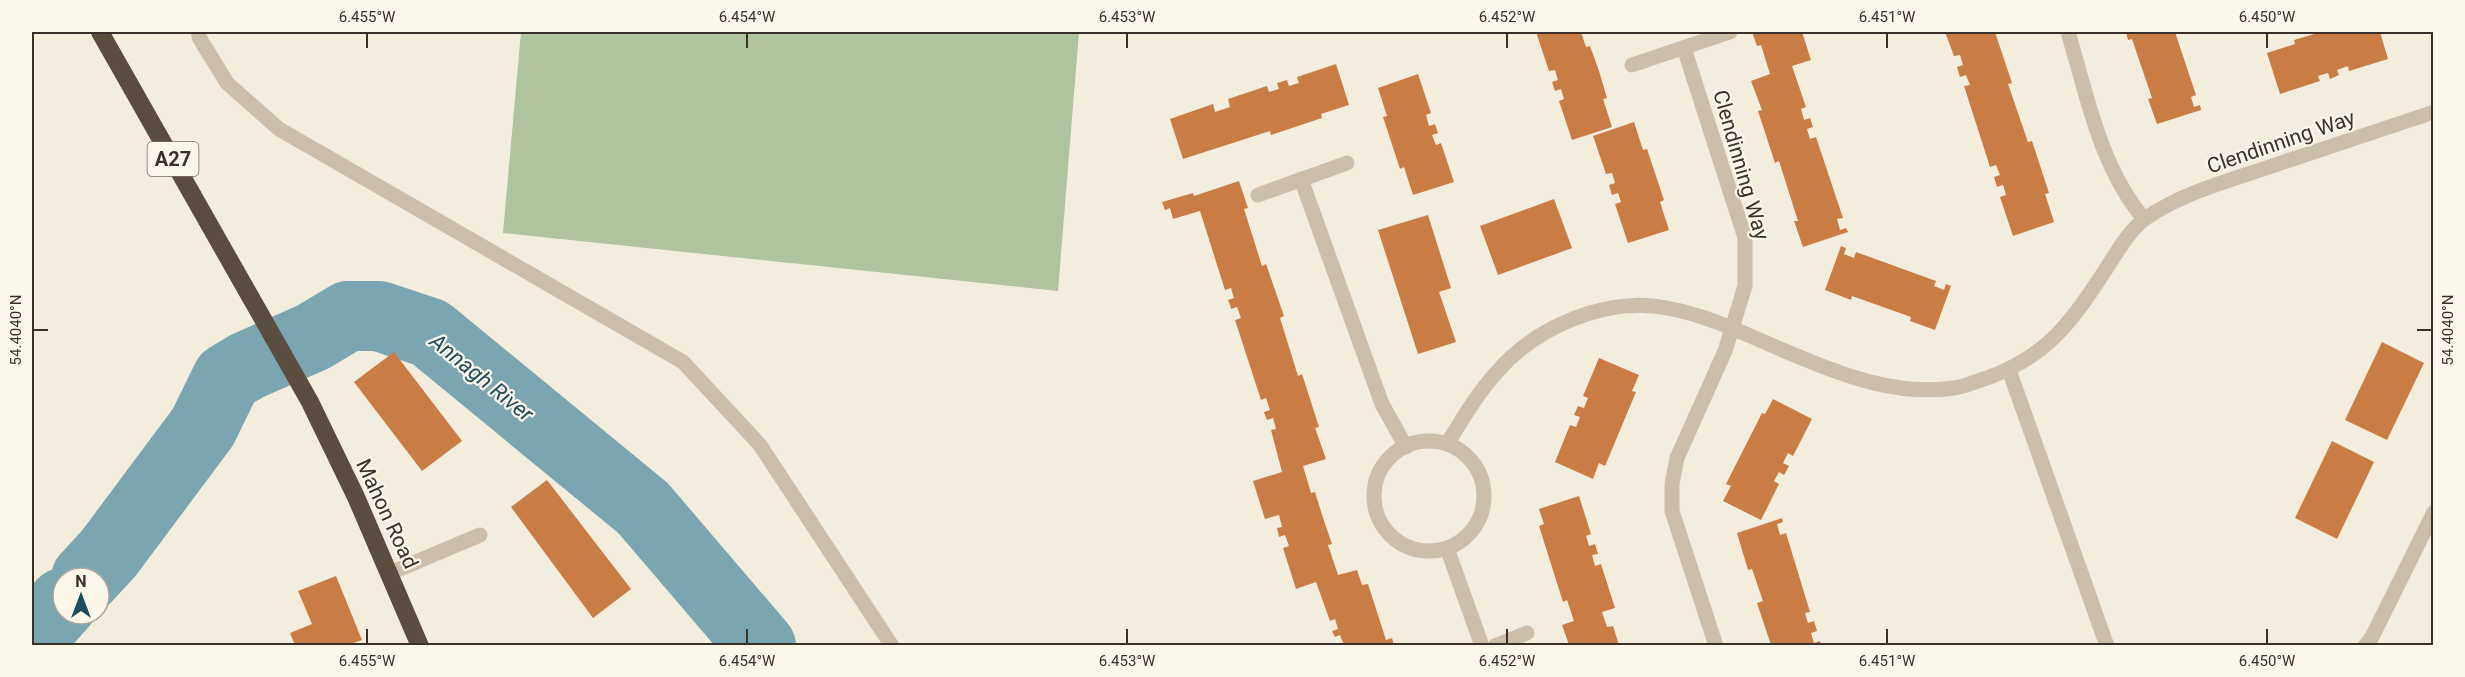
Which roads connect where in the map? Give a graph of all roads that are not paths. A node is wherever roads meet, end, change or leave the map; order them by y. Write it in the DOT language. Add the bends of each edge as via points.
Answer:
graph roads {
  1 [pos="100,32"];
  2 [pos="198,32"];
  3 [pos="1730,32"];
  4 [pos="2068,32"];
  5 [pos="1684,48"];
  6 [pos="1632,65"];
  7 [pos="2433,112"];
  8 [pos="1347,163"];
  9 [pos="1301,179"];
  10 [pos="1258,195"];
  11 [pos="2144,219"];
  12 [pos="1732,329"];
  13 [pos="2009,370"];
  14 [pos="1447,444"];
  15 [pos="1406,447"];
  16 [pos="2433,512"];
  17 [pos="480,535"];
  18 [pos="1447,548"];
  19 [pos="390,573"];
  20 [pos="1527,633"];
  21 [pos="420,645"];
  22 [pos="892,645"];
  23 [pos="1482,645"];
  24 [pos="1495,645"];
  25 [pos="1716,645"];
  26 [pos="2107,645"];
  27 [pos="2365,645"];
  1 -- 19 [label="highway, Mahon Road / A27" via="309,402"];
  2 -- 22 [label="street" via="227,82 279,129 683,362 760,445"];
  3 -- 5 [label="street"];
  4 -- 11 [label="street" via="2115,176"];
  5 -- 6 [label="street"];
  5 -- 12 [label="street, Clendinning Way" via="1745,238 1745,286"];
  7 -- 11 [label="street, Clendinning Way" via="2218,184"];
  8 -- 9 [label="street"];
  9 -- 10 [label="street"];
  9 -- 15 [label="street" via="1382,404"];
  11 -- 13 [label="street, Clendinning Way" via="2121,244 2076,316 2042,349"];
  12 -- 13 [label="street, Clendinning Way" via="1843,376 1885,386 1921,391 1956,388"];
  12 -- 14 [label="street, Clendinning Way" via="1667,308 1637,305 1601,310 1568,322 1510,357"];
  12 -- 25 [label="street, Clendinning Way" via="1677,458 1672,484 1672,511"];
  13 -- 26 [label="street"];
  14 -- 15 [label="street" via="1426,442"];
  14 -- 18 [label="street" via="1474,464 1485,496 1474,529"];
  15 -- 18 [label="street" via="1391,457 1380,472 1375,490 1382,525 1410,548"];
  16 -- 27 [label="street"];
  17 -- 19 [label="street"];
  18 -- 23 [label="street"];
  19 -- 21 [label="highway, Mahon Road / A27"];
  20 -- 24 [label="street"];
}
